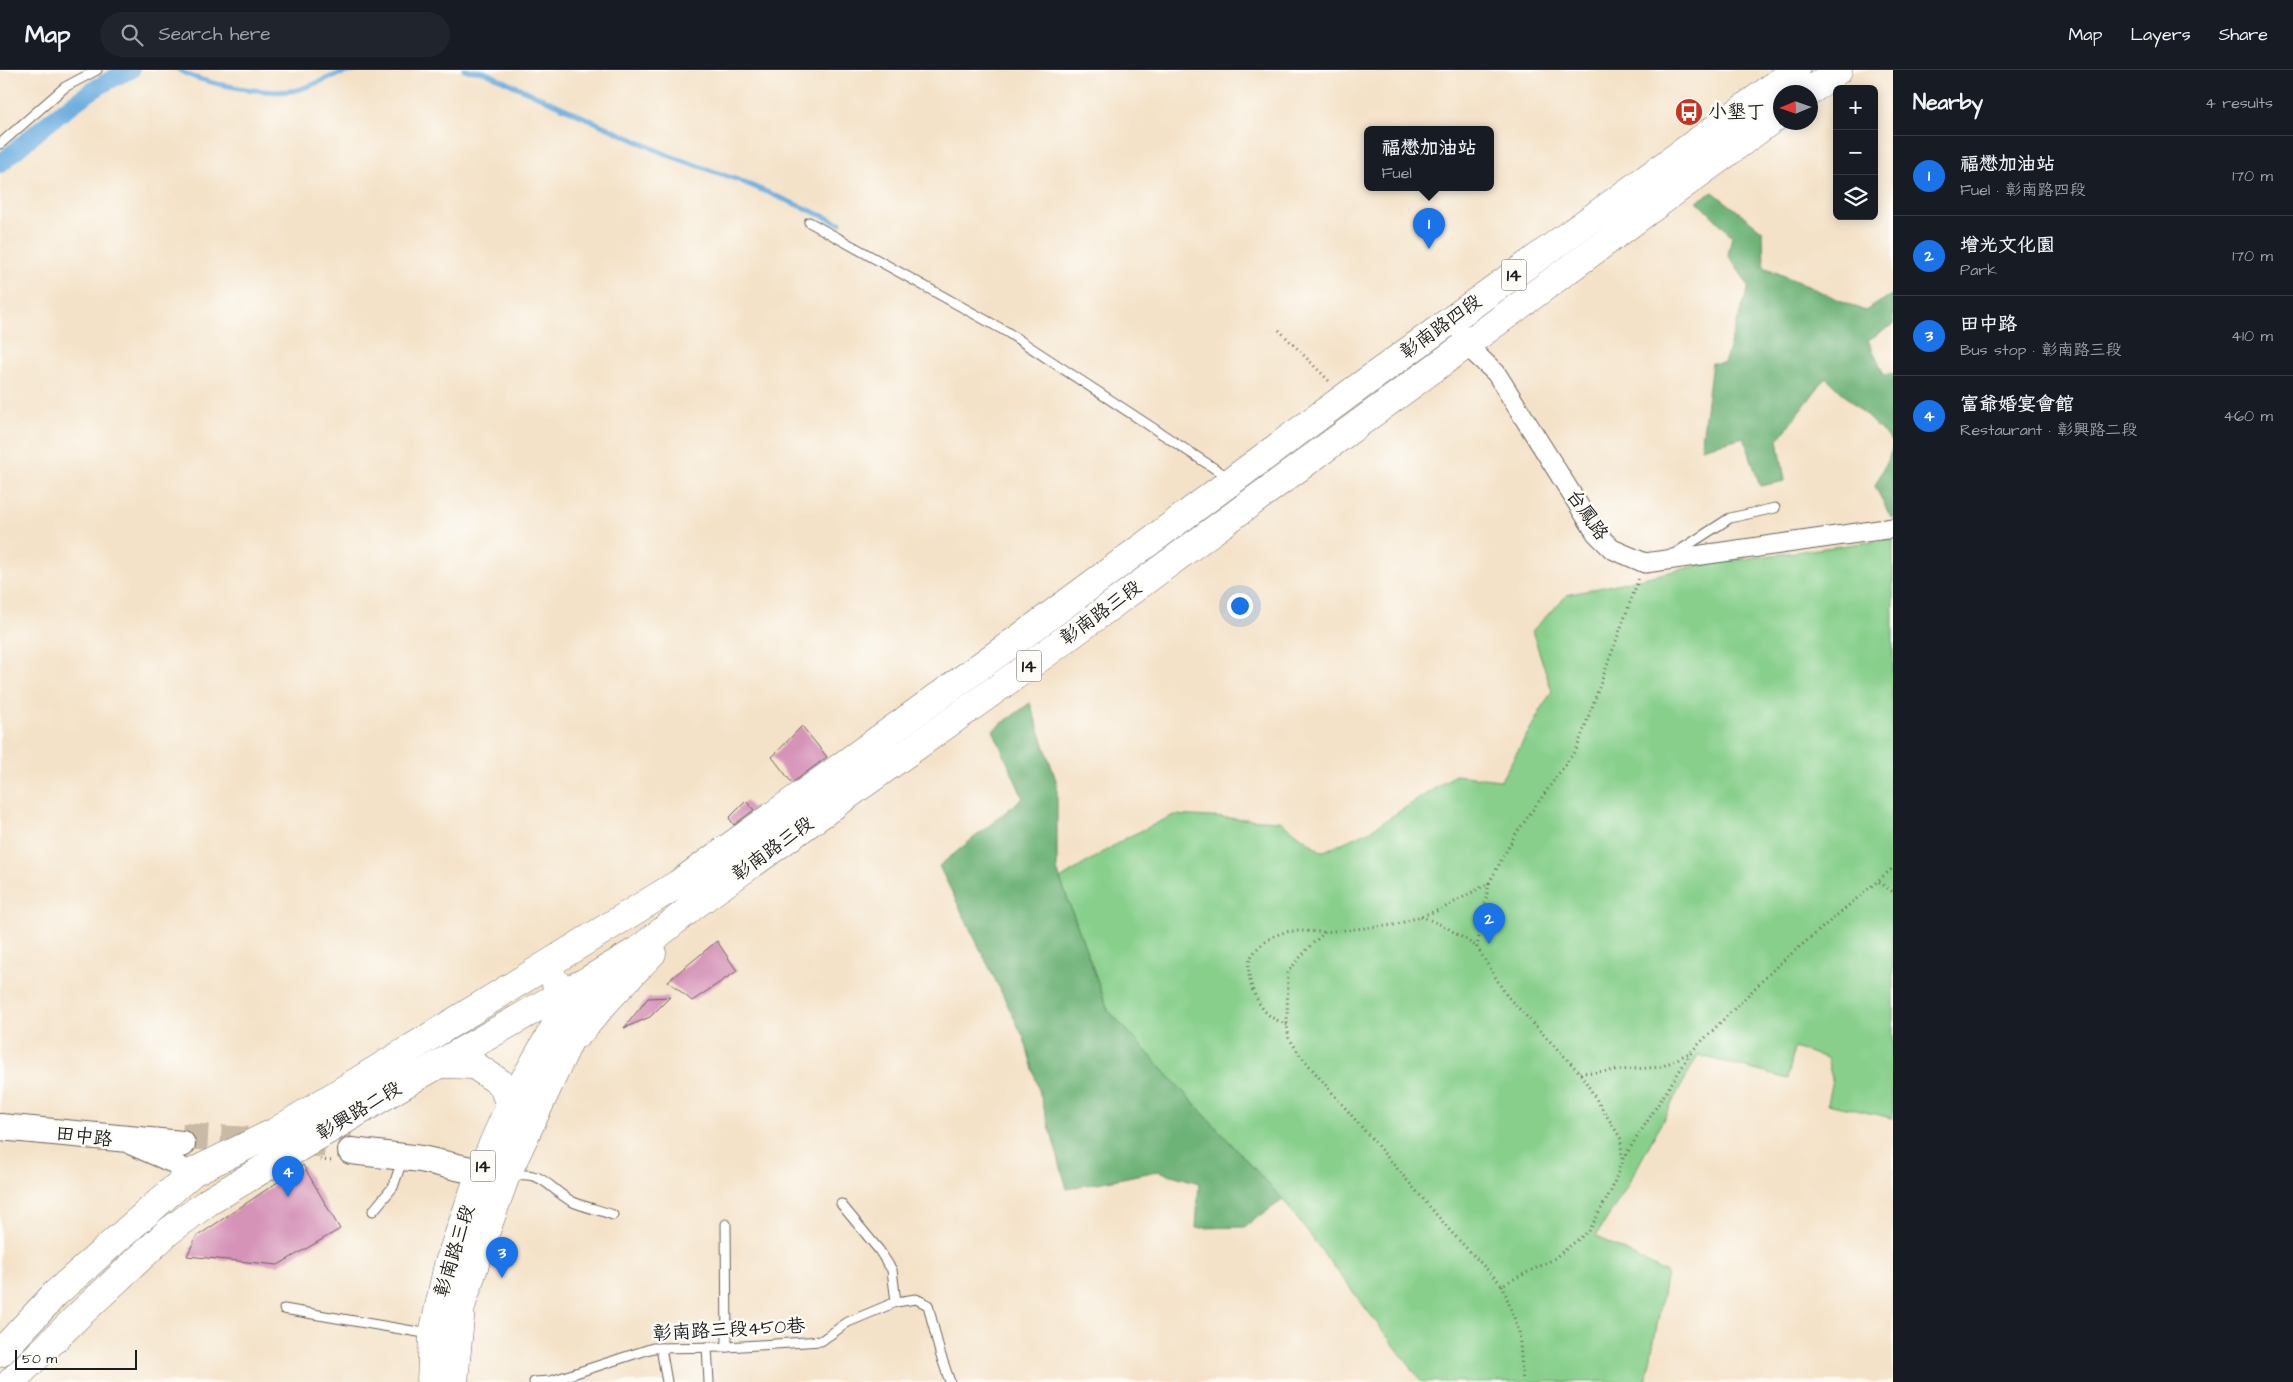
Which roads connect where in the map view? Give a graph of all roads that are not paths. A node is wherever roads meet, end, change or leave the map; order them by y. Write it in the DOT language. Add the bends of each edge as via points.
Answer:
graph roads {
  1 [pos="97,70"];
  2 [pos="1796,70"];
  3 [pos="1838,70"];
  4 [pos="1818,85"];
  5 [pos="1773,119"];
  6 [pos="0,144"];
  7 [pos="809,222"];
  8 [pos="1454,318"];
  9 [pos="1466,344"];
  10 [pos="1233,481"];
  11 [pos="1775,508"];
  12 [pos="1893,528"];
  13 [pos="1664,560"];
  14 [pos="696,904"];
  15 [pos="548,963"];
  16 [pos="587,981"];
  17 [pos="561,994"];
  18 [pos="564,1051"];
  19 [pos="441,1064"];
  20 [pos="510,1105"];
  21 [pos="0,1127"];
  22 [pos="114,1138"];
  23 [pos="182,1140"];
  24 [pos="351,1148"];
  25 [pos="405,1157"];
  26 [pos="193,1172"];
  27 [pos="492,1175"];
  28 [pos="841,1204"];
  29 [pos="373,1211"];
  30 [pos="613,1215"];
  31 [pos="726,1224"];
  32 [pos="896,1302"];
  33 [pos="284,1309"];
  34 [pos="433,1334"];
  35 [pos="707,1347"];
  36 [pos="726,1347"];
  37 [pos="661,1348"];
  38 [pos="0,1353"];
  39 [pos="11,1382"];
  40 [pos="431,1382"];
  41 [pos="454,1382"];
  42 [pos="534,1382"];
  43 [pos="667,1382"];
  44 [pos="708,1382"];
  45 [pos="950,1382"];
  1 -- 6 [label="lane" via="65,87"];
  2 -- 8 [label="main road, 彰南路四段 / 14"];
  3 -- 4 [label="main road"];
  5 -- 9 [label="main road, 彰南路四段 / 14"];
  7 -- 10 [label="lane" via="1007,332"];
  8 -- 9 [label="street, 台鳳路"];
  8 -- 10 [label="main road, 彰南路四段 / 14"];
  9 -- 13 [label="street, 台鳳路" via="1496,373 1596,533 1612,549 1645,563"];
  9 -- 14 [label="main road, 彰南路三段 / 14" via="1048,652"];
  10 -- 15 [label="main road, 彰南路三段 / 14" via="678,884"];
  11 -- 13 [label="lane" via="1730,518"];
  12 -- 13 [label="street"];
  14 -- 16 [label="main road, 彰南路三段 / 14" via="640,949"];
  14 -- 18 [label="main road"];
  15 -- 16 [label="main road"];
  15 -- 17 [label="main road, 彰南路三段 / 14"];
  15 -- 26 [label="main road, 彰興路二段" via="275,1132"];
  16 -- 17 [label="main road, 彰興路二段"];
  16 -- 18 [label="main road, 彰南路三段 / 14" via="579,1020"];
  17 -- 19 [label="main road, 彰興路二段"];
  17 -- 20 [label="main road, 彰南路三段 / 14" via="561,1016"];
  18 -- 27 [label="main road, 彰南路三段 / 14"];
  19 -- 20 [label="main road" via="474,1065 502,1084"];
  19 -- 39 [label="main road, 彰興路二段" via="208,1202 168,1232"];
  20 -- 27 [label="main road, 彰南路三段 / 14"];
  21 -- 22 [label="street, 田中路"];
  22 -- 23 [label="street"];
  22 -- 26 [label="street, 田中路"];
  24 -- 25 [label="street"];
  25 -- 27 [label="street"];
  25 -- 29 [label="lane" via="393,1187"];
  26 -- 38 [label="main road, 彰興路二段" via="54,1294"];
  27 -- 30 [label="lane" via="526,1173 545,1180 571,1201"];
  27 -- 34 [label="main road, 彰南路三段 / 14" via="448,1264"];
  27 -- 41 [label="main road, 彰南路三段 / 14" via="461,1306"];
  28 -- 32 [label="lane" via="880,1250 892,1270"];
  31 -- 36 [label="lane"];
  32 -- 36 [label="lane, 彰南路三段450巷" via="848,1322 821,1341"];
  32 -- 45 [label="lane, 彰南路三段450巷" via="916,1299 928,1305"];
  33 -- 34 [label="lane"];
  34 -- 40 [label="main road, 彰南路三段 / 14"];
  35 -- 36 [label="lane, 彰南路三段450巷"];
  35 -- 37 [label="lane, 彰南路三段450巷"];
  35 -- 44 [label="lane"];
  37 -- 42 [label="lane, 彰南路三段450巷" via="551,1381"];
  37 -- 43 [label="lane"];
}
